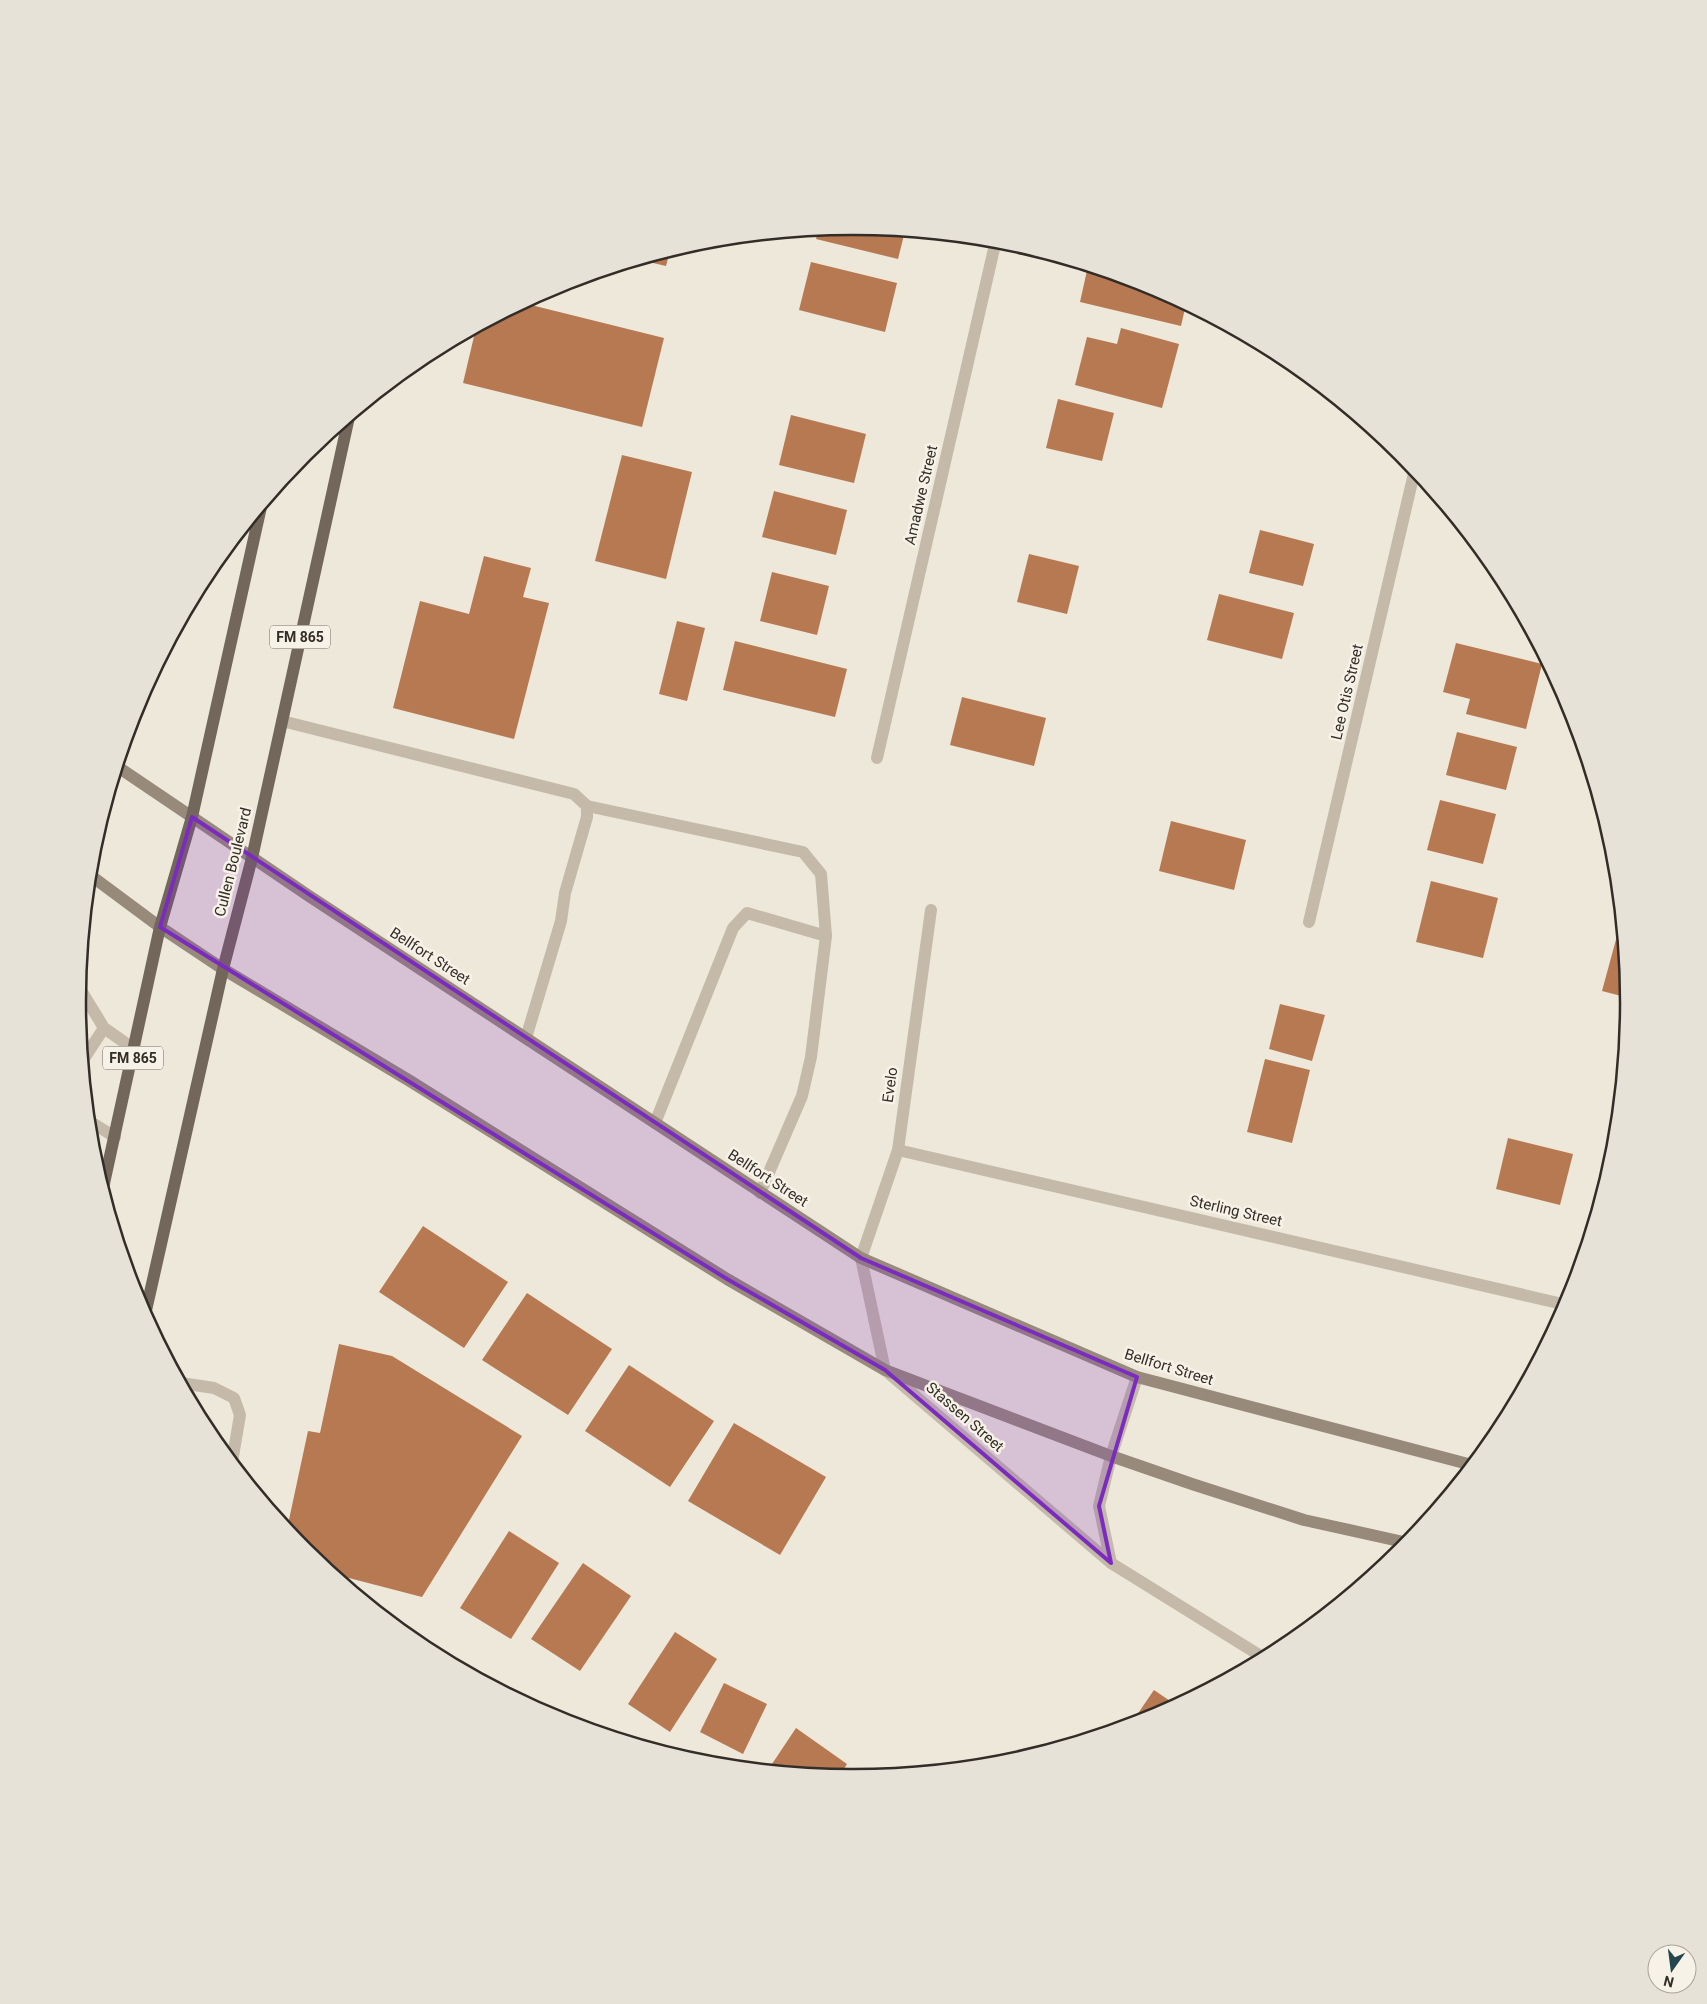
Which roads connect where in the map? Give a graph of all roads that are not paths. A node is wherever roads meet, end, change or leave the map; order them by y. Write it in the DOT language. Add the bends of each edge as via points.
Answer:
graph roads {
  1 [pos="994,248"];
  2 [pos="347,426"];
  3 [pos="1414,478"];
  4 [pos="258,519"];
  5 [pos="282,721"];
  6 [pos="877,758"];
  7 [pos="122,770"];
  8 [pos="587,806"];
  9 [pos="192,818"];
  10 [pos="252,858"];
  11 [pos="97,880"];
  12 [pos="931,910"];
  13 [pos="1309,922"];
  14 [pos="160,927"];
  15 [pos="826,936"];
  16 [pos="223,969"];
  17 [pos="86,999"];
  18 [pos="104,1028"];
  19 [pos="526,1038"];
  20 [pos="134,1049"];
  21 [pos="88,1052"];
  22 [pos="655,1123"];
  23 [pos="97,1126"];
  24 [pos="115,1137"];
  25 [pos="898,1150"];
  26 [pos="106,1175"];
  27 [pos="760,1193"];
  28 [pos="861,1258"];
  29 [pos="148,1302"];
  30 [pos="1559,1303"];
  31 [pos="885,1370"];
  32 [pos="1137,1377"];
  33 [pos="188,1384"];
  34 [pos="234,1453"];
  35 [pos="1111,1456"];
  36 [pos="1466,1463"];
  37 [pos="1400,1541"];
  38 [pos="1111,1563"];
  39 [pos="1257,1654"];
  1 -- 6 [label="street, Amadwe Street"];
  2 -- 5 [label="main road, Cullen Boulevard / FM 865"];
  3 -- 13 [label="street, Lee Otis Street"];
  4 -- 9 [label="main road, FM 865"];
  5 -- 8 [label="street" via="574,794"];
  5 -- 10 [label="main road, Cullen Boulevard / FM 865"];
  7 -- 9 [label="main road, Bellfort Street"];
  8 -- 15 [label="street" via="804,852 821,874"];
  8 -- 19 [label="street" via="587,818 565,893 562,921"];
  9 -- 10 [label="main road, Bellfort Street"];
  9 -- 14 [label="main road, FM 865"];
  10 -- 16 [label="main road, Cullen Boulevard / FM 865"];
  10 -- 19 [label="main road, Bellfort Street"];
  11 -- 14 [label="main road"];
  12 -- 25 [label="street, Evelo"];
  14 -- 16 [label="main road"];
  14 -- 20 [label="main road, FM 865"];
  15 -- 22 [label="street" via="747,913 742,918 734,928"];
  15 -- 27 [label="street" via="802,1096"];
  16 -- 29 [label="main road, Cullen Boulevard / FM 865"];
  16 -- 31 [label="main road" via="418,1086 726,1279"];
  17 -- 18 [label="street"];
  18 -- 20 [label="street"];
  18 -- 21 [label="street"];
  19 -- 22 [label="main road, Bellfort Street"];
  20 -- 24 [label="main road, FM 865"];
  22 -- 27 [label="main road, Bellfort Street"];
  23 -- 24 [label="street"];
  24 -- 26 [label="main road, FM 865"];
  25 -- 28 [label="street, Evelo"];
  25 -- 30 [label="street, Sterling Street"];
  27 -- 28 [label="main road, Bellfort Street"];
  28 -- 31 [label="street"];
  28 -- 32 [label="main road, Bellfort Street"];
  31 -- 35 [label="main road"];
  31 -- 38 [label="street, Stassen Street"];
  32 -- 35 [label="street"];
  32 -- 36 [label="main road, Bellfort Street"];
  33 -- 34 [label="street" via="214,1388 234,1398 240,1415"];
  35 -- 37 [label="main road" via="1304,1520"];
  35 -- 38 [label="street" via="1099,1506"];
  38 -- 39 [label="street, Stassen Street"];
}
